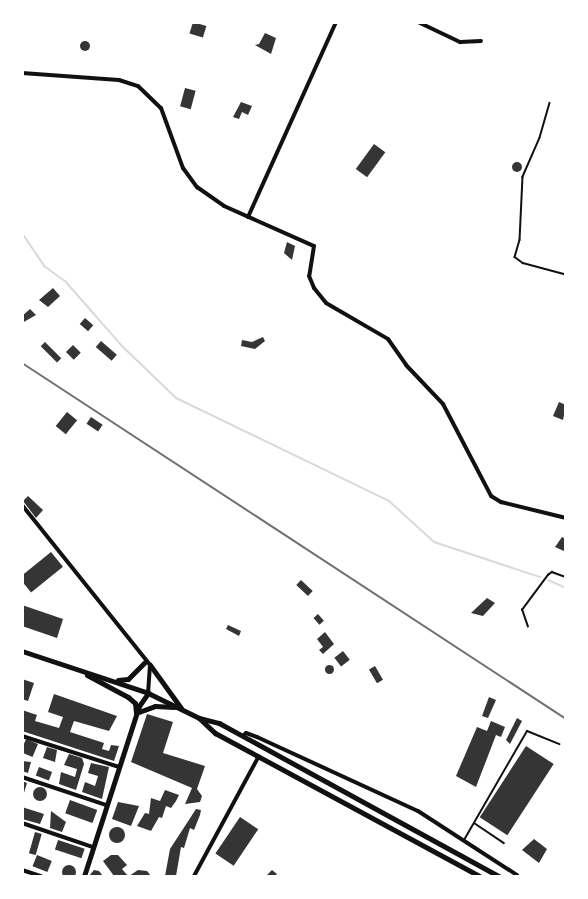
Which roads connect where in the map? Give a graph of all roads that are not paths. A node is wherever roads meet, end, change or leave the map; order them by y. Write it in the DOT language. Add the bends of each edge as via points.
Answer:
graph roads {
  1 [pos="336,22"];
  2 [pos="418,22"];
  3 [pos="481,41"];
  4 [pos="22,73"];
  5 [pos="249,217"];
  6 [pos="22,505"];
  7 [pos="566,518"];
  8 [pos="22,651"];
  9 [pos="148,663"];
  10 [pos="78,669"];
  11 [pos="113,681"];
  12 [pos="148,693"];
  13 [pos="180,708"];
  14 [pos="136,713"];
  15 [pos="199,718"];
  16 [pos="22,736"];
  17 [pos="243,736"];
  18 [pos="559,744"];
  19 [pos="259,755"];
  20 [pos="119,767"];
  21 [pos="22,777"];
  22 [pos="106,805"];
  23 [pos="22,823"];
  24 [pos="474,823"];
  25 [pos="464,840"];
  26 [pos="504,843"];
  27 [pos="93,847"];
  28 [pos="22,870"];
  29 [pos="517,875"];
  30 [pos="41,876"];
  31 [pos="84,876"];
  32 [pos="194,876"];
  33 [pos="479,876"];
  34 [pos="499,876"];
  1 -- 5 [label="street"];
  2 -- 3 [label="street" via="460,42"];
  4 -- 5 [label="street" via="119,80 138,86 161,108 183,168 197,187"];
  5 -- 7 [label="street" via="314,246 309,276 314,288 326,303 388,339 406,365 443,404 491,496"];
  6 -- 9 [label="street"];
  8 -- 10 [label="main road"];
  9 -- 11 [label="main road" via="128,679"];
  9 -- 12 [label="street"];
  9 -- 13 [label="main road"];
  10 -- 11 [label="main road"];
  10 -- 14 [label="main road" via="128,697 135,703"];
  11 -- 12 [label="main road"];
  12 -- 13 [label="main road"];
  12 -- 14 [label="main road"];
  13 -- 14 [label="main road" via="155,706"];
  13 -- 15 [label="main road"];
  14 -- 20 [label="main road"];
  15 -- 17 [label="main road"];
  15 -- 19 [label="main road" via="215,733"];
  16 -- 20 [label="street"];
  17 -- 25 [label="street" via="246,733 257,737 364,784"];
  17 -- 34 [label="main road"];
  18 -- 24 [label="lane" via="527,731"];
  19 -- 32 [label="street"];
  19 -- 33 [label="main road"];
  20 -- 22 [label="main road"];
  21 -- 22 [label="street"];
  22 -- 27 [label="main road"];
  23 -- 27 [label="street"];
  24 -- 25 [label="lane"];
  24 -- 26 [label="lane"];
  25 -- 29 [label="street"];
  27 -- 31 [label="main road"];
  28 -- 30 [label="street"];
}
